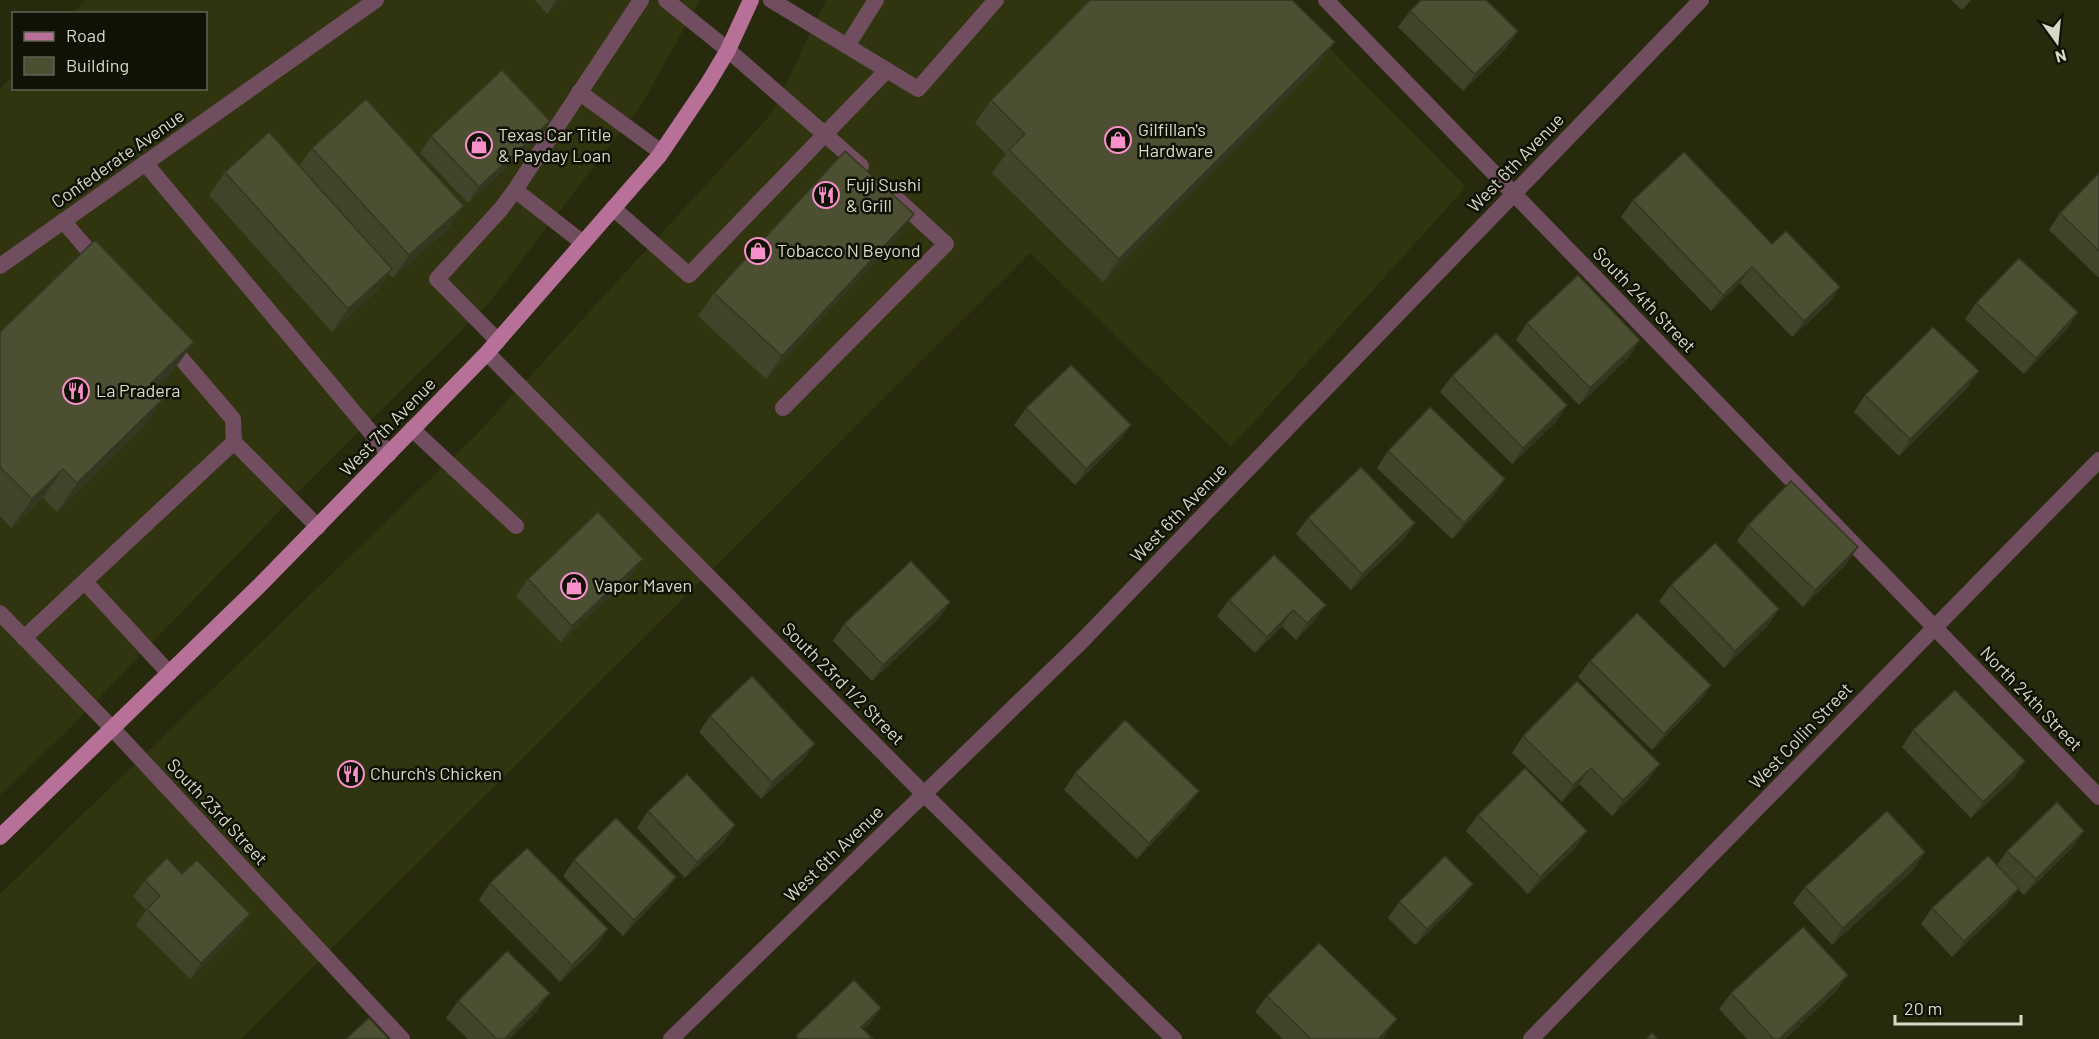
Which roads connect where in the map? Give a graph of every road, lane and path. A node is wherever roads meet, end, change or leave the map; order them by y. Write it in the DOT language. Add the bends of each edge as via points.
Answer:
graph roads {
  1 [pos="376,0"];
  2 [pos="641,0"];
  3 [pos="666,0"];
  4 [pos="751,0"];
  5 [pos="771,0"];
  6 [pos="876,0"];
  7 [pos="996,0"];
  8 [pos="1326,0"];
  9 [pos="1701,0"];
  10 [pos="847,45"];
  11 [pos="728,50"];
  12 [pos="887,70"];
  13 [pos="579,92"];
  14 [pos="826,134"];
  15 [pos="661,152"];
  16 [pos="145,163"];
  17 [pos="869,173"];
  18 [pos="886,189"];
  19 [pos="515,190"];
  20 [pos="1514,194"];
  21 [pos="613,208"];
  22 [pos="63,221"];
  23 [pos="583,243"];
  24 [pos="0,266"];
  25 [pos="110,275"];
  26 [pos="156,329"];
  27 [pos="492,347"];
  28 [pos="783,408"];
  29 [pos="412,429"];
  30 [pos="234,442"];
  31 [pos="389,454"];
  32 [pos="2099,460"];
  33 [pos="516,526"];
  34 [pos="318,527"];
  35 [pos="85,582"];
  36 [pos="0,613"];
  37 [pos="1935,628"];
  38 [pos="24,638"];
  39 [pos="169,673"];
  40 [pos="112,728"];
  41 [pos="924,794"];
  42 [pos="2099,797"];
  43 [pos="0,837"];
  44 [pos="402,1039"];
  45 [pos="671,1039"];
  46 [pos="1174,1039"];
  47 [pos="1531,1039"];
  1 -- 16 [label="street, Confederate Avenue"];
  2 -- 13 [label="street"];
  3 -- 11 [label="street"];
  4 -- 11 [label="main road, West 7th Avenue"];
  5 -- 10 [label="street"];
  6 -- 10 [label="street"];
  7 -- 12 [label="street" via="918,89"];
  8 -- 20 [label="street, South 24th Street"];
  9 -- 20 [label="street, West 6th Avenue"];
  10 -- 12 [label="street"];
  11 -- 14 [label="street"];
  11 -- 15 [label="main road, West 7th Avenue"];
  12 -- 14 [label="street"];
  13 -- 15 [label="street"];
  13 -- 19 [label="street"];
  14 -- 17 [label="street"];
  14 -- 21 [label="street" via="689,275"];
  15 -- 21 [label="main road, West 7th Avenue"];
  16 -- 22 [label="street, Confederate Avenue"];
  16 -- 31 [label="street"];
  18 -- 28 [label="street" via="946,244"];
  19 -- 23 [label="street"];
  19 -- 27 [label="street, South 23rd 1/2 Street" via="436,279"];
  20 -- 37 [label="street, South 24th Street"];
  20 -- 41 [label="street, West 6th Avenue" via="1081,642"];
  21 -- 23 [label="main road, West 7th Avenue"];
  22 -- 24 [label="street, Confederate Avenue"];
  22 -- 25 [label="street"];
  23 -- 27 [label="main road, West 7th Avenue"];
  26 -- 30 [label="street" via="233,419"];
  27 -- 29 [label="main road, West 7th Avenue"];
  27 -- 41 [label="street, South 23rd 1/2 Street"];
  29 -- 31 [label="main road, West 7th Avenue"];
  29 -- 33 [label="street"];
  30 -- 34 [label="street"];
  30 -- 35 [label="street"];
  31 -- 34 [label="main road, West 7th Avenue"];
  32 -- 37 [label="street, West Collin Street"];
  34 -- 39 [label="main road, West 7th Avenue"];
  35 -- 38 [label="street"];
  35 -- 39 [label="street"];
  36 -- 38 [label="street, South 23rd Street"];
  37 -- 42 [label="street, North 24th Street"];
  37 -- 47 [label="street, West Collin Street"];
  38 -- 40 [label="street, South 23rd Street"];
  39 -- 40 [label="main road, West 7th Avenue"];
  40 -- 43 [label="main road, West 7th Avenue"];
  40 -- 44 [label="street, South 23rd Street"];
  41 -- 45 [label="street, West 6th Avenue"];
  41 -- 46 [label="street, South 23rd 1/2 Street"];
}
